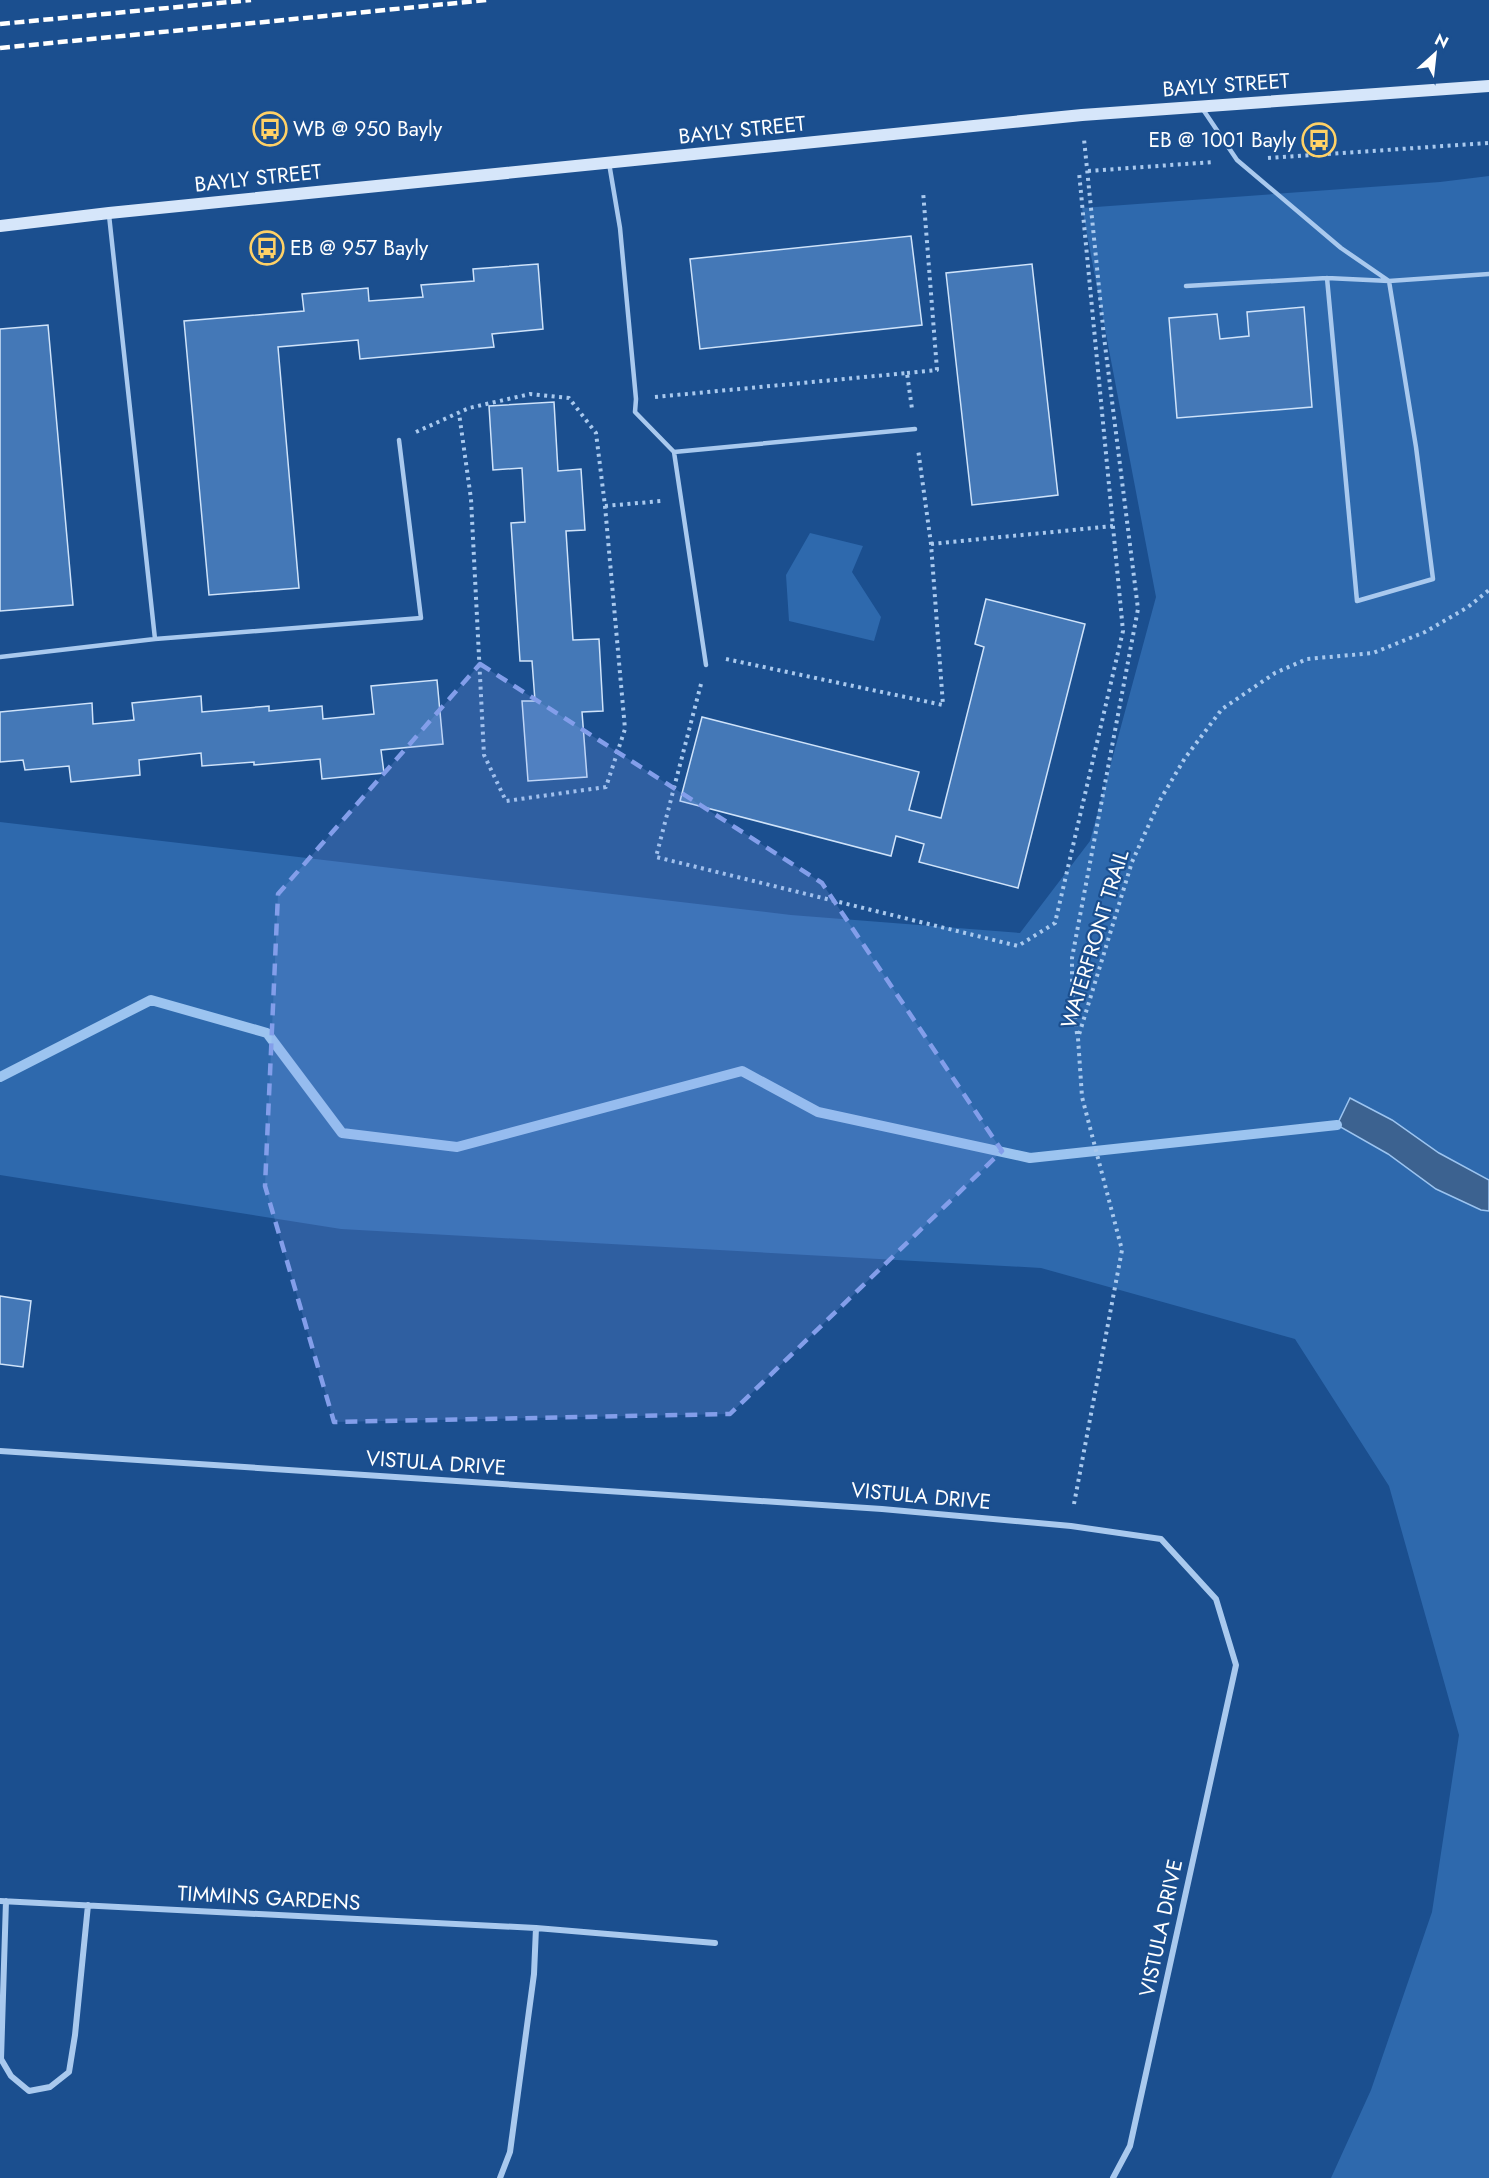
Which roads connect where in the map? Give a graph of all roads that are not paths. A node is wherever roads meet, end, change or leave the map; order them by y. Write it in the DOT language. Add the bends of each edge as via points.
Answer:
graph roads {
  1 [pos="1489,86"];
  2 [pos="1200,106"];
  3 [pos="609,163"];
  4 [pos="109,213"];
  5 [pos="0,226"];
  6 [pos="1489,274"];
  7 [pos="1327,278"];
  8 [pos="1389,281"];
  9 [pos="1186,286"];
  10 [pos="915,429"];
  11 [pos="399,440"];
  12 [pos="674,452"];
  13 [pos="155,639"];
  14 [pos="0,657"];
  15 [pos="706,666"];
  16 [pos="0,1451"];
  17 [pos="3,1901"];
  18 [pos="87,1905"];
  19 [pos="536,1929"];
  20 [pos="715,1943"];
  21 [pos="500,2178"];
  22 [pos="1113,2178"];
  1 -- 2 [label="main road, BAYLY STREET"];
  2 -- 3 [label="main road, BAYLY STREET"];
  2 -- 8 [label="lane" via="1237,160 1341,248"];
  3 -- 4 [label="main road, BAYLY STREET"];
  3 -- 12 [label="lane" via="620,228 635,412"];
  4 -- 5 [label="main road, BAYLY STREET"];
  4 -- 13 [label="lane"];
  6 -- 8 [label="lane"];
  7 -- 8 [label="lane"];
  7 -- 8 [label="lane" via="1357,601 1433,579"];
  7 -- 9 [label="lane"];
  10 -- 12 [label="lane"];
  11 -- 13 [label="lane" via="422,618"];
  12 -- 15 [label="lane"];
  13 -- 14 [label="lane"];
  16 -- 22 [label="street, VISTULA DRIVE" via="882,1509 1071,1526 1161,1539 1216,1599 1236,1665 1130,2146"];
  17 -- 18 [label="street, TIMMINS GARDENS"];
  17 -- 18 [label="street" via="1,2059 11,2076 29,2091 50,2087 69,2072"];
  18 -- 19 [label="street, TIMMINS GARDENS"];
  19 -- 20 [label="street, TIMMINS GARDENS"];
  19 -- 21 [label="street" via="534,1974 510,2151"];
}
